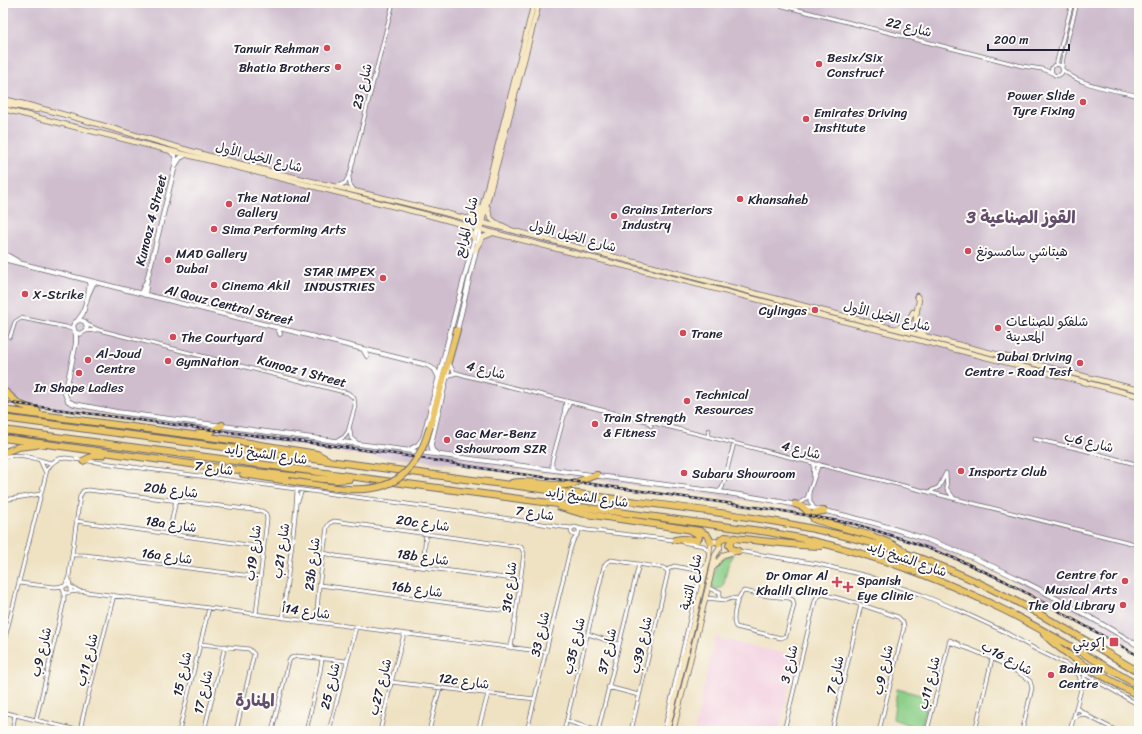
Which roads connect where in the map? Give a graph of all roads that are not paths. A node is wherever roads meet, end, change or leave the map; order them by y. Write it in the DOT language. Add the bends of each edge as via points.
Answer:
graph roads {
  1 [pos="393,3"];
  2 [pos="534,3"];
  3 [pos="539,3"];
  4 [pos="771,3"];
  5 [pos="1072,3"];
  6 [pos="1077,3"];
  7 [pos="1054,66"];
  8 [pos="1062,69"];
  9 [pos="1042,70"];
  10 [pos="1052,74"];
  11 [pos="1058,76"];
  12 [pos="1071,77"];
  13 [pos="1139,96"];
  14 [pos="3,99"];
  15 [pos="3,104"];
  16 [pos="3,109"];
  17 [pos="10,110"];
  18 [pos="43,110"];
  19 [pos="3,112"];
  20 [pos="170,151"];
  21 [pos="186,155"];
  22 [pos="175,166"];
  23 [pos="350,174"];
  24 [pos="336,187"];
  25 [pos="355,192"];
  26 [pos="487,203"];
  27 [pos="482,205"];
  28 [pos="465,219"];
  29 [pos="480,223"];
  30 [pos="462,224"];
  31 [pos="479,229"];
  32 [pos="512,231"];
  33 [pos="494,233"];
  34 [pos="474,240"];
  35 [pos="475,250"];
  36 [pos="3,253"];
  37 [pos="3,259"];
  38 [pos="25,265"];
  39 [pos="92,281"];
  40 [pos="143,294"];
  41 [pos="917,296"];
  42 [pos="84,311"];
  43 [pos="913,312"];
  44 [pos="76,321"];
  45 [pos="85,323"];
  46 [pos="63,326"];
  47 [pos="278,327"];
  48 [pos="894,329"];
  49 [pos="99,330"];
  50 [pos="457,330"];
  51 [pos="75,331"];
  52 [pos="84,332"];
  53 [pos="280,334"];
  54 [pos="10,337"];
  55 [pos="931,338"];
  56 [pos="76,343"];
  57 [pos="363,349"];
  58 [pos="367,356"];
  59 [pos="443,359"];
  60 [pos="427,365"];
  61 [pos="450,365"];
  62 [pos="457,373"];
  63 [pos="484,373"];
  64 [pos="438,376"];
  65 [pos="447,378"];
  66 [pos="482,380"];
  67 [pos="3,390"];
  68 [pos="1139,390"];
  69 [pos="1139,396"];
  70 [pos="566,401"];
  71 [pos="570,402"];
  72 [pos="3,410"];
  73 [pos="564,413"];
  74 [pos="3,418"];
  75 [pos="72,418"];
  76 [pos="647,421"];
  77 [pos="222,425"];
  78 [pos="350,426"];
  79 [pos="651,426"];
  80 [pos="3,430"];
  81 [pos="709,430"];
  82 [pos="164,431"];
  83 [pos="708,436"];
  84 [pos="3,438"];
  85 [pos="423,438"];
  86 [pos="1034,439"];
  87 [pos="337,441"];
  88 [pos="358,443"];
  89 [pos="431,443"];
  90 [pos="734,443"];
  91 [pos="51,445"];
  92 [pos="408,450"];
  93 [pos="3,453"];
  94 [pos="437,454"];
  95 [pos="121,455"];
  96 [pos="3,458"];
  97 [pos="40,460"];
  98 [pos="84,461"];
  99 [pos="330,461"];
  100 [pos="552,462"];
  101 [pos="814,463"];
  102 [pos="51,464"];
  103 [pos="819,464"];
  104 [pos="1139,465"];
  105 [pos="212,467"];
  106 [pos="545,468"];
  107 [pos="555,470"];
  108 [pos="46,474"];
  109 [pos="597,475"];
  110 [pos="358,477"];
  111 [pos="813,480"];
  112 [pos="724,482"];
  113 [pos="509,484"];
  114 [pos="298,490"];
  115 [pos="302,490"];
  116 [pos="810,491"];
  117 [pos="719,492"];
  118 [pos="928,492"];
  119 [pos="727,493"];
  120 [pos="41,494"];
  121 [pos="29,497"];
  122 [pos="954,498"];
  123 [pos="40,499"];
  124 [pos="3,500"];
  125 [pos="174,500"];
  126 [pos="297,503"];
  127 [pos="555,504"];
  128 [pos="796,504"];
  129 [pos="814,508"];
  130 [pos="262,511"];
  131 [pos="824,511"];
  132 [pos="814,519"];
  133 [pos="76,522"];
  134 [pos="328,525"];
  135 [pos="562,527"];
  136 [pos="572,528"];
  137 [pos="578,528"];
  138 [pos="587,530"];
  139 [pos="688,530"];
  140 [pos="427,533"];
  141 [pos="571,533"];
  142 [pos="578,533"];
  143 [pos="170,534"];
  144 [pos="735,538"];
  145 [pos="675,540"];
  146 [pos="573,541"];
  147 [pos="711,542"];
  148 [pos="719,543"];
  149 [pos="826,545"];
  150 [pos="1139,545"];
  151 [pos="264,546"];
  152 [pos="518,546"];
  153 [pos="738,551"];
  154 [pos="72,553"];
  155 [pos="324,554"];
  156 [pos="710,554"];
  157 [pos="908,554"];
  158 [pos="638,564"];
  159 [pos="707,565"];
  160 [pos="422,567"];
  161 [pos="668,570"];
  162 [pos="701,571"];
  163 [pos="712,571"];
  164 [pos="69,576"];
  165 [pos="259,578"];
  166 [pos="520,581"];
  167 [pos="19,582"];
  168 [pos="65,586"];
  169 [pos="70,586"];
  170 [pos="319,586"];
  171 [pos="55,587"];
  172 [pos="708,588"];
  173 [pos="64,591"];
  174 [pos="79,591"];
  175 [pos="70,592"];
  176 [pos="113,595"];
  177 [pos="705,598"];
  178 [pos="719,599"];
  179 [pos="64,601"];
  180 [pos="738,601"];
  181 [pos="862,605"];
  182 [pos="208,608"];
  183 [pos="516,612"];
  184 [pos="255,614"];
  185 [pos="282,618"];
  186 [pos="315,622"];
  187 [pos="354,627"];
  188 [pos="1041,629"];
  189 [pos="403,634"];
  190 [pos="587,635"];
  191 [pos="949,641"];
  192 [pos="200,642"];
  193 [pos="619,643"];
  194 [pos="3,646"];
  195 [pos="224,646"];
  196 [pos="1139,646"];
  197 [pos="512,648"];
  198 [pos="546,653"];
  199 [pos="687,653"];
  200 [pos="681,658"];
  201 [pos="323,659"];
  202 [pos="993,659"];
  203 [pos="1121,662"];
  204 [pos="346,663"];
  205 [pos="1065,663"];
  206 [pos="1139,667"];
  207 [pos="1139,672"];
  208 [pos="1085,674"];
  209 [pos="391,681"];
  210 [pos="675,681"];
  211 [pos="1100,682"];
  212 [pos="609,686"];
  213 [pos="1139,686"];
  214 [pos="439,687"];
  215 [pos="678,688"];
  216 [pos="1080,690"];
  217 [pos="487,694"];
  218 [pos="640,694"];
  219 [pos="1139,696"];
  220 [pos="535,701"];
  221 [pos="1139,705"];
  222 [pos="1076,708"];
  223 [pos="3,712"];
  224 [pos="15,715"];
  225 [pos="1073,718"];
  226 [pos="34,720"];
  227 [pos="1097,720"];
  228 [pos="567,722"];
  229 [pos="598,730"];
  230 [pos="12,731"];
  231 [pos="80,731"];
  232 [pos="179,731"];
  233 [pos="204,731"];
  234 [pos="236,731"];
  235 [pos="272,731"];
  236 [pos="306,731"];
  237 [pos="329,731"];
  238 [pos="380,731"];
  239 [pos="429,731"];
  240 [pos="478,731"];
  241 [pos="527,731"];
  242 [pos="564,731"];
  243 [pos="631,731"];
  244 [pos="664,731"];
  245 [pos="667,731"];
  246 [pos="673,731"];
  247 [pos="784,731"];
  248 [pos="832,731"];
  249 [pos="879,731"];
  250 [pos="927,731"];
  251 [pos="975,731"];
  252 [pos="1022,731"];
  253 [pos="1070,731"];
  254 [pos="1117,731"];
  1 -- 23 [label="street, شارع 23"];
  2 -- 27 [label="main road, شارع المرابع"];
  3 -- 26 [label="main road, شارع المرابع"];
  4 -- 9 [label="street, شارع 22"];
  5 -- 7 [label="street"];
  6 -- 8 [label="street"];
  7 -- 8 [label="street" via="1060,66"];
  7 -- 9 [label="street"];
  7 -- 10 [label="street"];
  8 -- 11 [label="street"];
  8 -- 12 [label="street"];
  9 -- 10 [label="street, شارع 22"];
  10 -- 11 [label="street"];
  11 -- 12 [label="street"];
  12 -- 13 [label="street"];
  14 -- 18 [label="main road, شارع الخيل الأول"];
  15 -- 18 [label="main road"];
  16 -- 17 [label="main road, شارع الخيل الأول"];
  17 -- 19 [label="main road"];
  17 -- 20 [label="main road, شارع الخيل الأول"];
  18 -- 24 [label="main road, شارع الخيل الأول" via="105,125 152,141"];
  20 -- 21 [label="main road, شارع الخيل الأول"];
  20 -- 22 [label="street, Kunooz 4 Street" via="175,159"];
  21 -- 22 [label="street, Kunooz 4 Street" via="180,158"];
  21 -- 30 [label="main road, شارع الخيل الأول"];
  22 -- 40 [label="street, Kunooz 4 Street"];
  23 -- 24 [label="street" via="345,183"];
  23 -- 25 [label="street, شارع 23" via="349,183"];
  24 -- 25 [label="main road, شارع الخيل الأول"];
  25 -- 28 [label="main road, شارع الخيل الأول"];
  26 -- 29 [label="main road, شارع المرابع"];
  26 -- 32 [label="main road" via="492,220"];
  27 -- 28 [label="main road" via="475,215"];
  27 -- 29 [label="main road, شارع المرابع"];
  28 -- 29 [label="main road, شارع الخيل الأول"];
  29 -- 31 [label="main road, شارع المرابع"];
  29 -- 32 [label="main road, شارع الخيل الأول"];
  30 -- 31 [label="main road, شارع الخيل الأول"];
  30 -- 34 [label="main road" via="471,232"];
  31 -- 33 [label="main road, شارع الخيل الأول"];
  31 -- 34 [label="street, شارع المرابع"];
  31 -- 35 [label="street, شارع المرابع"];
  32 -- 48 [label="main road, شارع الخيل الأول"];
  33 -- 35 [label="main road" via="483,237"];
  33 -- 69 [label="main road, شارع الخيل الأول"];
  34 -- 59 [label="street, شارع المرابع"];
  35 -- 50 [label="street, شارع المرابع"];
  36 -- 38 [label="street, Al Qouz Central Street"];
  37 -- 38 [label="street, Al Qouz Central Street"];
  38 -- 39 [label="street, Al Qouz Central Street"];
  39 -- 40 [label="street, Al Qouz Central Street"];
  39 -- 42 [label="street"];
  40 -- 47 [label="street, Al Qouz Central Street" via="224,317"];
  41 -- 55 [label="main road" via="919,300 916,326 920,332"];
  42 -- 44 [label="street"];
  42 -- 45 [label="street"];
  43 -- 48 [label="main road" via="906,325"];
  44 -- 45 [label="street" via="82,320"];
  44 -- 46 [label="street"];
  44 -- 51 [label="street" via="73,326"];
  45 -- 49 [label="street, Kunooz 1 Street"];
  45 -- 52 [label="street" via="87,327"];
  46 -- 51 [label="street"];
  46 -- 54 [label="street" via="21,318 14,322"];
  47 -- 53 [label="street"];
  47 -- 57 [label="street, Al Qouz Central Street"];
  48 -- 55 [label="main road, شارع الخيل الأول"];
  49 -- 52 [label="street, Kunooz 1 Street"];
  49 -- 78 [label="street, Kunooz 1 Street" via="348,393 355,402"];
  50 -- 61 [label="street, شارع المرابع"];
  50 -- 105 [label="highway, bridge" via="422,450 404,474 386,485 356,490 239,474"];
  51 -- 52 [label="street"];
  51 -- 56 [label="street"];
  52 -- 56 [label="street"];
  55 -- 68 [label="main road, شارع الخيل الأول"];
  56 -- 77 [label="street" via="65,392 70,403"];
  57 -- 58 [label="street"];
  57 -- 60 [label="street, Al Qouz Central Street"];
  59 -- 60 [label="street" via="440,364"];
  59 -- 64 [label="street, شارع المرابع"];
  60 -- 64 [label="street" via="435,370"];
  61 -- 62 [label="street, شارع 4"];
  61 -- 65 [label="street, شارع المرابع"];
  62 -- 65 [label="street, شارع 4"];
  62 -- 66 [label="street, شارع 4"];
  63 -- 66 [label="street"];
  64 -- 85 [label="street, شارع المرابع"];
  65 -- 89 [label="street, شارع المرابع"];
  66 -- 70 [label="street, شارع 4"];
  67 -- 75 [label="highway" via="28,409"];
  70 -- 71 [label="street, شارع 4"];
  70 -- 73 [label="street"];
  71 -- 73 [label="street"];
  71 -- 76 [label="street, شارع 4"];
  72 -- 75 [label="highway"];
  73 -- 100 [label="street"];
  74 -- 99 [label="highway, شارع الشيخ زايد"];
  75 -- 82 [label="highway"];
  76 -- 79 [label="street"];
  76 -- 83 [label="street, شارع 4"];
  77 -- 82 [label="highway" via="205,433"];
  77 -- 87 [label="street"];
  78 -- 87 [label="street, Kunooz 1 Street" via="344,437"];
  78 -- 88 [label="street" via="350,436"];
  80 -- 110 [label="highway, شارع الشيخ زايد"];
  81 -- 83 [label="street"];
  82 -- 99 [label="highway" via="316,454"];
  83 -- 90 [label="street, شارع 4"];
  84 -- 91 [label="highway"];
  85 -- 89 [label="street" via="425,444"];
  85 -- 92 [label="street" via="418,445"];
  86 -- 104 [label="street, شارع 6ب"];
  87 -- 88 [label="street"];
  88 -- 92 [label="street"];
  89 -- 94 [label="street"];
  90 -- 101 [label="street, شارع 4"];
  90 -- 112 [label="street"];
  91 -- 93 [label="highway" via="24,446"];
  91 -- 95 [label="highway"];
  92 -- 94 [label="street"];
  94 -- 106 [label="street"];
  95 -- 98 [label="highway" via="95,455"];
  95 -- 105 [label="highway"];
  96 -- 97 [label="street" via="20,455"];
  97 -- 102 [label="street"];
  97 -- 108 [label="street"];
  98 -- 102 [label="street, شارع 7" via="62,458"];
  98 -- 114 [label="street, شارع 7"];
  99 -- 113 [label="highway, شارع الشيخ زايد"];
  100 -- 106 [label="street"];
  100 -- 107 [label="street"];
  101 -- 103 [label="street, شارع 4"];
  101 -- 111 [label="street"];
  102 -- 108 [label="street"];
  103 -- 111 [label="street"];
  103 -- 118 [label="street, شارع 4"];
  105 -- 110 [label="highway" via="336,480"];
  106 -- 107 [label="street"];
  107 -- 109 [label="street"];
  108 -- 120 [label="street"];
  109 -- 113 [label="highway" via="566,485 522,482"];
  109 -- 117 [label="street"];
  110 -- 127 [label="highway, شارع الشيخ زايد"];
  111 -- 116 [label="street"];
  112 -- 117 [label="street"];
  112 -- 119 [label="street"];
  113 -- 157 [label="highway, شارع الشيخ زايد" via="777,522 836,534"];
  114 -- 115 [label="street, شارع 7"];
  114 -- 126 [label="street, شارع 21ب"];
  115 -- 126 [label="street, شارع 21ب"];
  115 -- 135 [label="street, شارع 7"];
  116 -- 128 [label="street" via="805,500"];
  116 -- 129 [label="street"];
  117 -- 119 [label="street"];
  118 -- 122 [label="street, شارع 4"];
  118 -- 122 [label="street" via="939,487 946,473 947,489"];
  119 -- 128 [label="street"];
  120 -- 121 [label="street"];
  120 -- 123 [label="street"];
  121 -- 123 [label="street"];
  121 -- 124 [label="street"];
  122 -- 150 [label="street, شارع 4"];
  123 -- 167 [label="street"];
  125 -- 130 [label="street, 20b شارع"];
  125 -- 133 [label="street, 20b شارع" via="86,490 80,496"];
  125 -- 143 [label="street"];
  126 -- 185 [label="street, شارع 21ب"];
  127 -- 139 [label="highway" via="576,512"];
  127 -- 149 [label="highway, شارع الشيخ زايد" via="768,532"];
  128 -- 129 [label="street"];
  128 -- 132 [label="highway"];
  129 -- 131 [label="street"];
  130 -- 151 [label="street, شارع 19ب" via="267,518"];
  131 -- 132 [label="highway" via="816,512"];
  131 -- 196 [label="street" via="914,535 978,560 1060,601"];
  132 -- 157 [label="highway" via="872,536"];
  133 -- 143 [label="street, 18a شارع"];
  133 -- 154 [label="street"];
  134 -- 140 [label="street, 20c شارع" via="334,521"];
  134 -- 155 [label="street, 23b شارع"];
  135 -- 136 [label="street, شارع 7"];
  135 -- 141 [label="street, شارع 7"];
  136 -- 137 [label="street"];
  136 -- 141 [label="street"];
  137 -- 138 [label="street"];
  137 -- 142 [label="street"];
  138 -- 142 [label="street"];
  138 -- 145 [label="street"];
  139 -- 145 [label="highway" via="698,533 698,539"];
  139 -- 147 [label="highway" via="703,532"];
  140 -- 152 [label="street, 20c شارع"];
  140 -- 160 [label="street"];
  141 -- 142 [label="street"];
  141 -- 146 [label="street, شارع 33"];
  142 -- 146 [label="street, شارع 33"];
  143 -- 151 [label="street, 18a شارع"];
  144 -- 148 [label="highway" via="724,537"];
  144 -- 149 [label="highway"];
  144 -- 153 [label="highway" via="729,545"];
  145 -- 156 [label="street" via="704,546"];
  146 -- 198 [label="street, شارع 33"];
  147 -- 148 [label="main road, شارع الثنية"];
  147 -- 156 [label="main road, شارع الثنية"];
  148 -- 163 [label="main road, شارع الثنية" via="720,548 715,555"];
  149 -- 188 [label="highway, شارع الشيخ زايد" via="883,561 936,580"];
  151 -- 165 [label="street, شارع 19ب"];
  152 -- 166 [label="street, 31c شارع" via="524,551"];
  153 -- 163 [label="main road" via="723,556"];
  153 -- 205 [label="street" via="817,564 877,579 956,609"];
  154 -- 164 [label="street"];
  154 -- 165 [label="street, 16a شارع"];
  155 -- 160 [label="street, 18b شارع"];
  155 -- 170 [label="street, 23b شارع"];
  156 -- 159 [label="main road, شارع الثنية"];
  157 -- 203 [label="highway, شارع الشيخ زايد" via="1016,601"];
  158 -- 161 [label="street"];
  158 -- 190 [label="street, شارع 35ب" via="611,560 606,563"];
  158 -- 193 [label="street, شارع 37"];
  159 -- 162 [label="street"];
  159 -- 199 [label="main road, شارع الثنية"];
  160 -- 166 [label="street, 18b شارع"];
  161 -- 162 [label="street" via="674,566"];
  161 -- 218 [label="street, شارع 39ب"];
  162 -- 200 [label="street"];
  163 -- 172 [label="main road, شارع الثنية"];
  164 -- 168 [label="street"];
  164 -- 169 [label="street"];
  165 -- 184 [label="street, شارع 19ب"];
  166 -- 183 [label="street, 31c شارع"];
  167 -- 171 [label="street"];
  167 -- 194 [label="street"];
  168 -- 169 [label="street"];
  168 -- 171 [label="street"];
  168 -- 173 [label="street"];
  169 -- 174 [label="street, شارع 14أ"];
  169 -- 175 [label="street"];
  170 -- 183 [label="street, 16b شارع"];
  170 -- 186 [label="street, 23b شارع"];
  171 -- 173 [label="street"];
  172 -- 177 [label="main road, شارع الثنية"];
  172 -- 178 [label="street" via="720,592"];
  173 -- 175 [label="street"];
  173 -- 179 [label="street, شارع 9ب"];
  174 -- 175 [label="street, شارع 14أ"];
  174 -- 176 [label="street, شارع 14أ"];
  175 -- 179 [label="street, شارع 9ب"];
  176 -- 182 [label="street, شارع 14أ"];
  176 -- 231 [label="street, شارع 11ب"];
  177 -- 178 [label="street"];
  177 -- 246 [label="main road, شارع الثنية"];
  178 -- 180 [label="street" via="732,598"];
  179 -- 226 [label="street, شارع 9ب"];
  180 -- 180 [label="street" via="733,621 737,627 781,638 787,635 794,605 792,599 746,591 741,593"];
  181 -- 247 [label="street, شارع 3" via="825,594 815,601"];
  181 -- 248 [label="street, شارع 7"];
  181 -- 249 [label="street, شارع 9ب" via="898,617 904,627"];
  182 -- 184 [label="street, شارع 14أ"];
  182 -- 192 [label="street, شارع 15"];
  183 -- 197 [label="street, 31c شارع"];
  184 -- 185 [label="street, شارع 14أ"];
  185 -- 186 [label="street, شارع 14أ"];
  186 -- 187 [label="street, شارع 14أ"];
  187 -- 189 [label="street, شارع 14أ"];
  187 -- 204 [label="street, شارع 25"];
  188 -- 213 [label="highway, شارع الشيخ زايد"];
  188 -- 219 [label="highway" via="1060,647 1089,667"];
  189 -- 197 [label="street, شارع 14أ"];
  189 -- 209 [label="street, شارع 27ب"];
  190 -- 193 [label="street"];
  190 -- 228 [label="street, شارع 35ب"];
  191 -- 202 [label="street, شارع 16ب"];
  191 -- 250 [label="street, شارع 11ب"];
  192 -- 195 [label="street"];
  192 -- 232 [label="street, شارع 15"];
  193 -- 212 [label="street, شارع 37"];
  195 -- 233 [label="street, شارع 17"];
  195 -- 234 [label="street" via="254,652"];
  197 -- 198 [label="street, شارع 14أ"];
  198 -- 220 [label="street, شارع 33"];
  199 -- 200 [label="main road"];
  199 -- 215 [label="main road, شارع الثنية"];
  200 -- 210 [label="street"];
  201 -- 204 [label="street"];
  201 -- 235 [label="street" via="297,656 291,658"];
  201 -- 236 [label="street"];
  202 -- 251 [label="street"];
  202 -- 252 [label="street, شارع 16ب" via="1032,684"];
  203 -- 206 [label="highway"];
  203 -- 207 [label="highway, شارع الشيخ زايد"];
  204 -- 237 [label="street, شارع 25"];
  205 -- 208 [label="street"];
  205 -- 216 [label="street" via="1079,675"];
  208 -- 211 [label="street"];
  208 -- 216 [label="street"];
  209 -- 214 [label="street, 12c شارع"];
  209 -- 238 [label="street, شارع 27ب"];
  210 -- 215 [label="main road"];
  210 -- 244 [label="street"];
  211 -- 216 [label="street" via="1089,682"];
  211 -- 221 [label="street"];
  212 -- 218 [label="street"];
  212 -- 229 [label="street, شارع 37"];
  214 -- 217 [label="street, 12c شارع"];
  214 -- 239 [label="street"];
  215 -- 245 [label="main road, شارع الثنية"];
  216 -- 222 [label="street"];
  217 -- 220 [label="street, 12c شارع"];
  217 -- 240 [label="street"];
  218 -- 243 [label="street, شارع 39ب"];
  220 -- 241 [label="street, شارع 33"];
  222 -- 225 [label="street"];
  222 -- 227 [label="street"];
  223 -- 224 [label="street"];
  224 -- 226 [label="street"];
  224 -- 230 [label="street"];
  225 -- 227 [label="street" via="1084,714"];
  225 -- 253 [label="street"];
  226 -- 231 [label="street"];
  227 -- 254 [label="street"];
  228 -- 229 [label="street"];
  228 -- 242 [label="street, شارع 35ب"];
}
